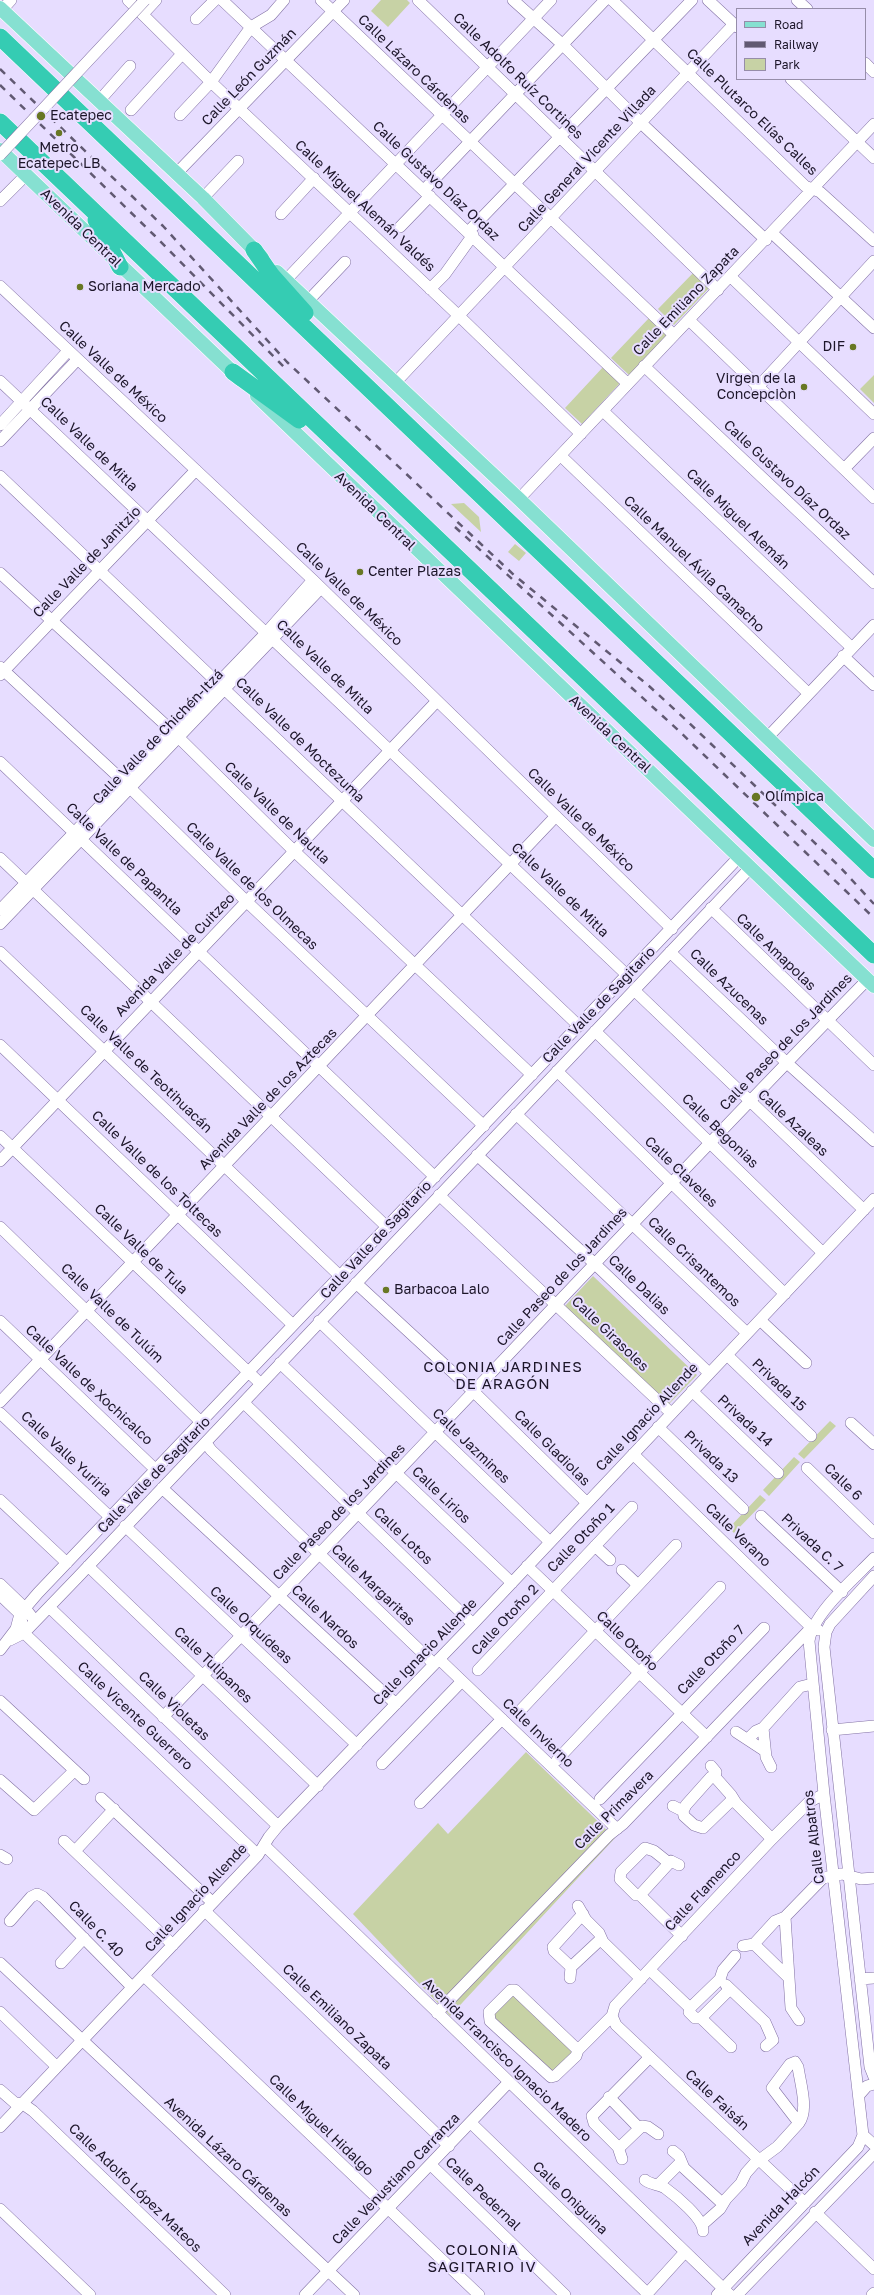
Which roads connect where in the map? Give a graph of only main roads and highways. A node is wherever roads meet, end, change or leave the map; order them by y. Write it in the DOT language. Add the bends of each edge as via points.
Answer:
graph roads {
  1 [pos="4,6"];
  2 [pos="0,37"];
  3 [pos="0,122"];
  4 [pos="0,150"];
  5 [pos="90,208"];
  6 [pos="254,250"];
  7 [pos="120,267"];
  8 [pos="329,350"];
  9 [pos="233,372"];
  10 [pos="354,460"];
  11 [pos="874,840"];
  12 [pos="874,870"];
  13 [pos="874,956"];
  14 [pos="871,983"];
  1 -- 6 [label="main road"];
  2 -- 8 [label="highway"];
  3 -- 5 [label="highway, Avenida Central"];
  4 -- 7 [label="main road, Avenida Central"];
  5 -- 7 [label="highway"];
  5 -- 10 [label="highway, Avenida Central"];
  6 -- 8 [label="highway" via="272,276 306,315"];
  6 -- 11 [label="main road" via="519,499"];
  7 -- 9 [label="main road, Avenida Central"];
  8 -- 12 [label="highway"];
  9 -- 10 [label="highway"];
  9 -- 14 [label="main road, Avenida Central" via="299,438"];
  10 -- 13 [label="highway, Avenida Central"];
}
